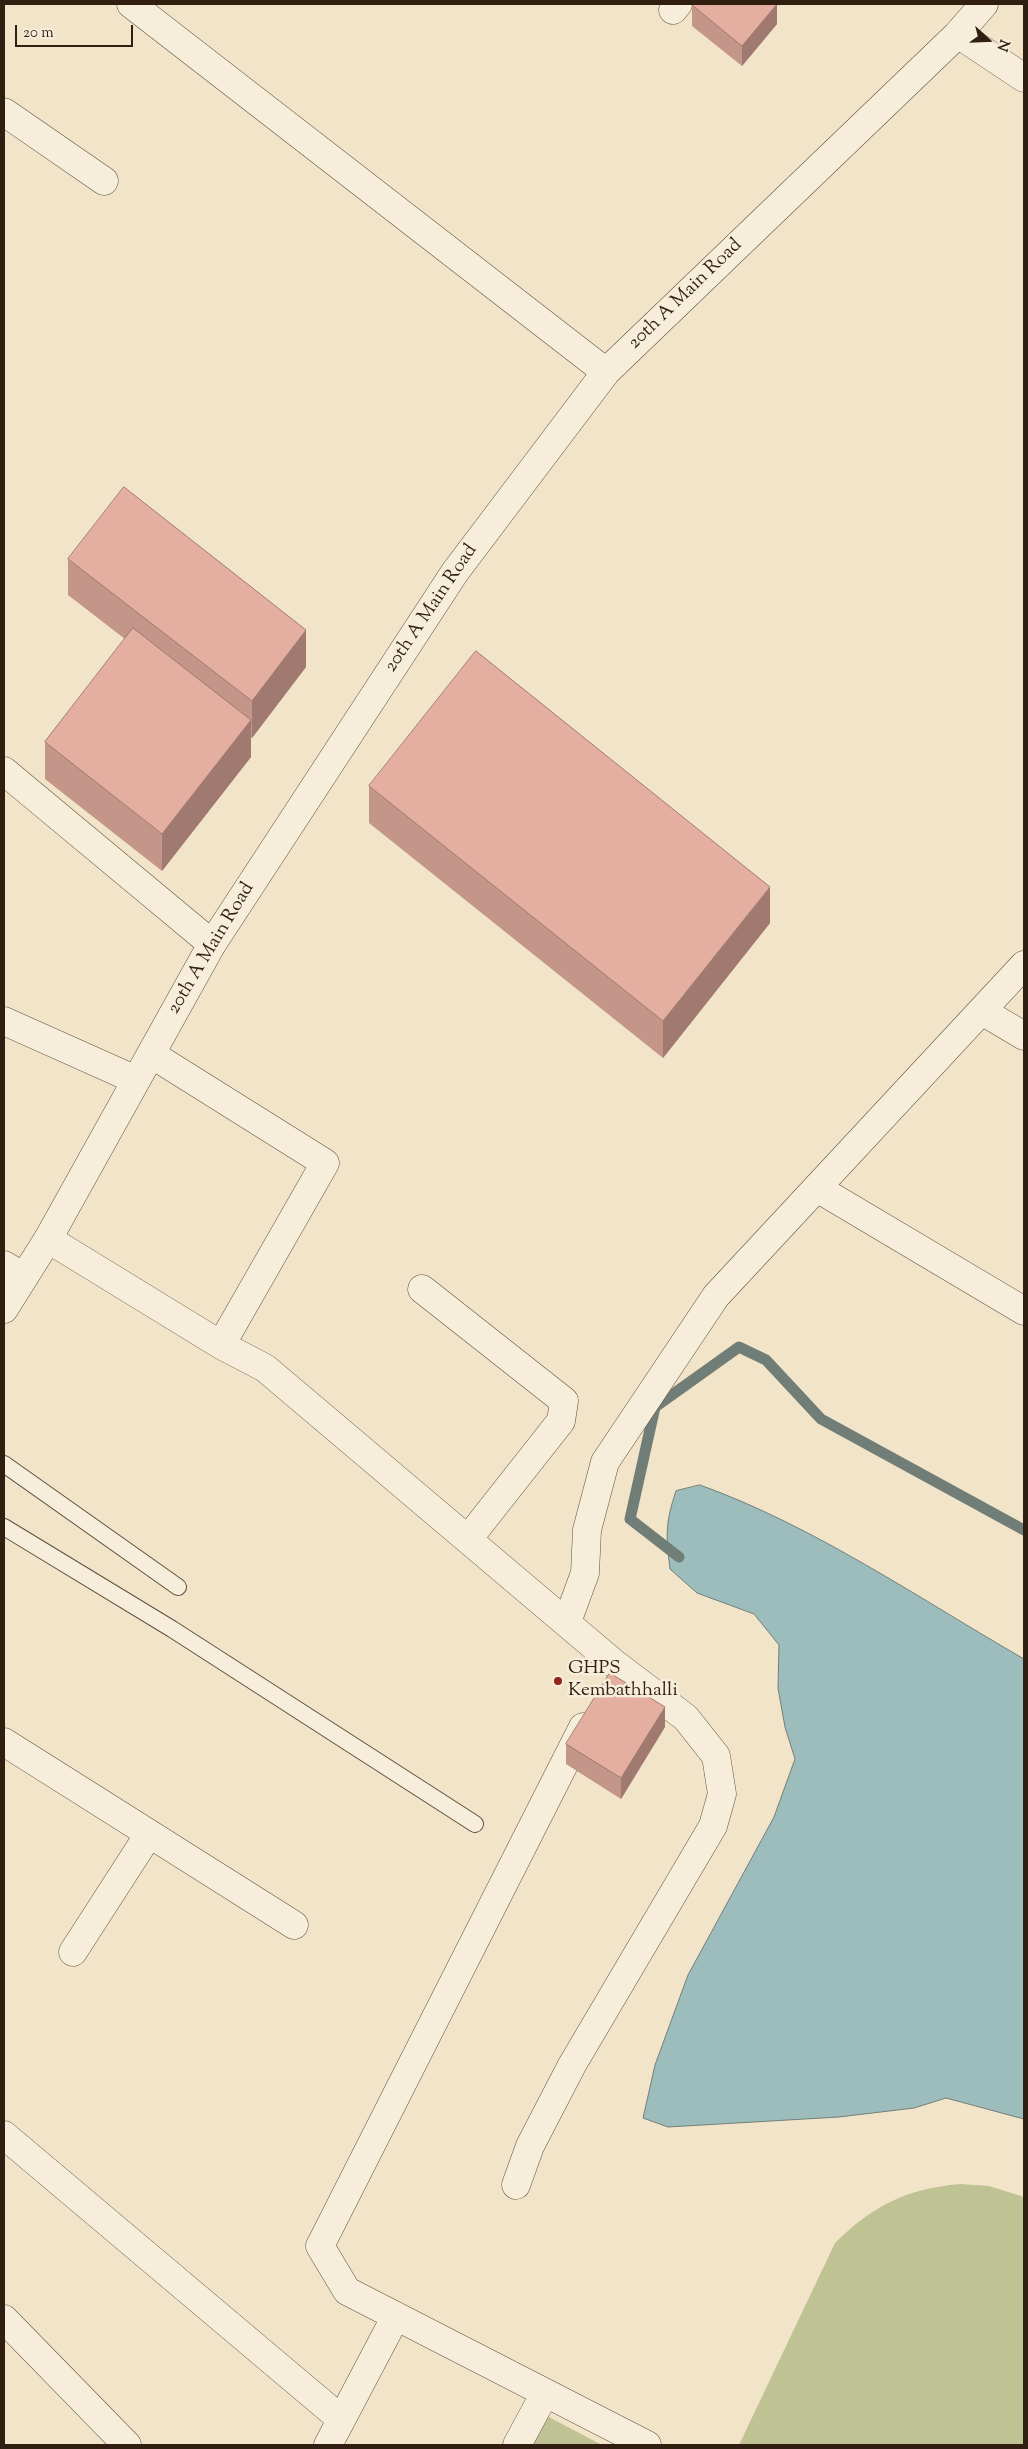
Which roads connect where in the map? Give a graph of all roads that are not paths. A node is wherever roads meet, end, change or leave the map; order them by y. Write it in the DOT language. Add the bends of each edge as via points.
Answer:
graph roads {
  1 [pos="131,4"];
  2 [pos="984,4"];
  3 [pos="958,34"];
  4 [pos="1024,78"];
  5 [pos="4,112"];
  6 [pos="104,181"];
  7 [pos="606,372"];
  8 [pos="4,771"];
  9 [pos="212,944"];
  10 [pos="1024,965"];
  11 [pos="982,1010"];
  12 [pos="4,1021"];
  13 [pos="1024,1036"];
  14 [pos="151,1054"];
  15 [pos="136,1080"];
  16 [pos="817,1188"];
  17 [pos="48,1239"];
  18 [pos="14,1271"];
  19 [pos="422,1289"];
  20 [pos="4,1309"];
  21 [pos="1024,1311"];
  22 [pos="221,1345"];
  23 [pos="4,1464"];
  24 [pos="4,1527"];
  25 [pos="468,1539"];
  26 [pos="178,1588"];
  27 [pos="567,1622"];
  28 [pos="615,1664"];
  29 [pos="4,1742"];
  30 [pos="475,1824"];
  31 [pos="149,1834"];
  32 [pos="294,1925"];
  33 [pos="73,1952"];
  34 [pos="4,2135"];
  35 [pos="516,2185"];
  36 [pos="396,2316"];
  37 [pos="4,2319"];
  38 [pos="545,2393"];
  39 [pos="341,2419"];
  40 [pos="127,2445"];
  41 [pos="328,2445"];
  42 [pos="517,2445"];
  43 [pos="647,2445"];
  1 -- 7 [label="street"];
  2 -- 3 [label="street, 20th A Main Road"];
  3 -- 4 [label="street"];
  3 -- 7 [label="street, 20th A Main Road"];
  5 -- 6 [label="street"];
  7 -- 9 [label="street, 20th A Main Road" via="455,572"];
  8 -- 9 [label="street"];
  9 -- 14 [label="street, 20th A Main Road"];
  10 -- 11 [label="street"];
  11 -- 13 [label="street"];
  11 -- 16 [label="street"];
  12 -- 15 [label="street"];
  14 -- 15 [label="street, 20th A Main Road"];
  14 -- 22 [label="street" via="325,1163"];
  15 -- 17 [label="street, 20th A Main Road"];
  16 -- 21 [label="street"];
  16 -- 27 [label="street" via="716,1296 605,1462 587,1530 585,1573"];
  17 -- 18 [label="street, 20th A Main Road"];
  17 -- 22 [label="street"];
  18 -- 20 [label="street, 20th A Main Road"];
  19 -- 25 [label="street" via="564,1401 561,1421"];
  22 -- 25 [label="street" via="264,1368"];
  23 -- 26 [label="lane"];
  24 -- 30 [label="lane" via="172,1629"];
  25 -- 27 [label="street"];
  27 -- 28 [label="street"];
  28 -- 35 [label="street" via="686,1718 716,1756 722,1794 713,1826 572,2065 530,2146"];
  28 -- 36 [label="street" via="320,2246 347,2291"];
  29 -- 31 [label="street"];
  31 -- 32 [label="street"];
  31 -- 33 [label="street"];
  34 -- 39 [label="street"];
  36 -- 38 [label="street"];
  36 -- 39 [label="street"];
  37 -- 40 [label="street"];
  38 -- 42 [label="street"];
  38 -- 43 [label="street"];
  39 -- 41 [label="street"];
}
